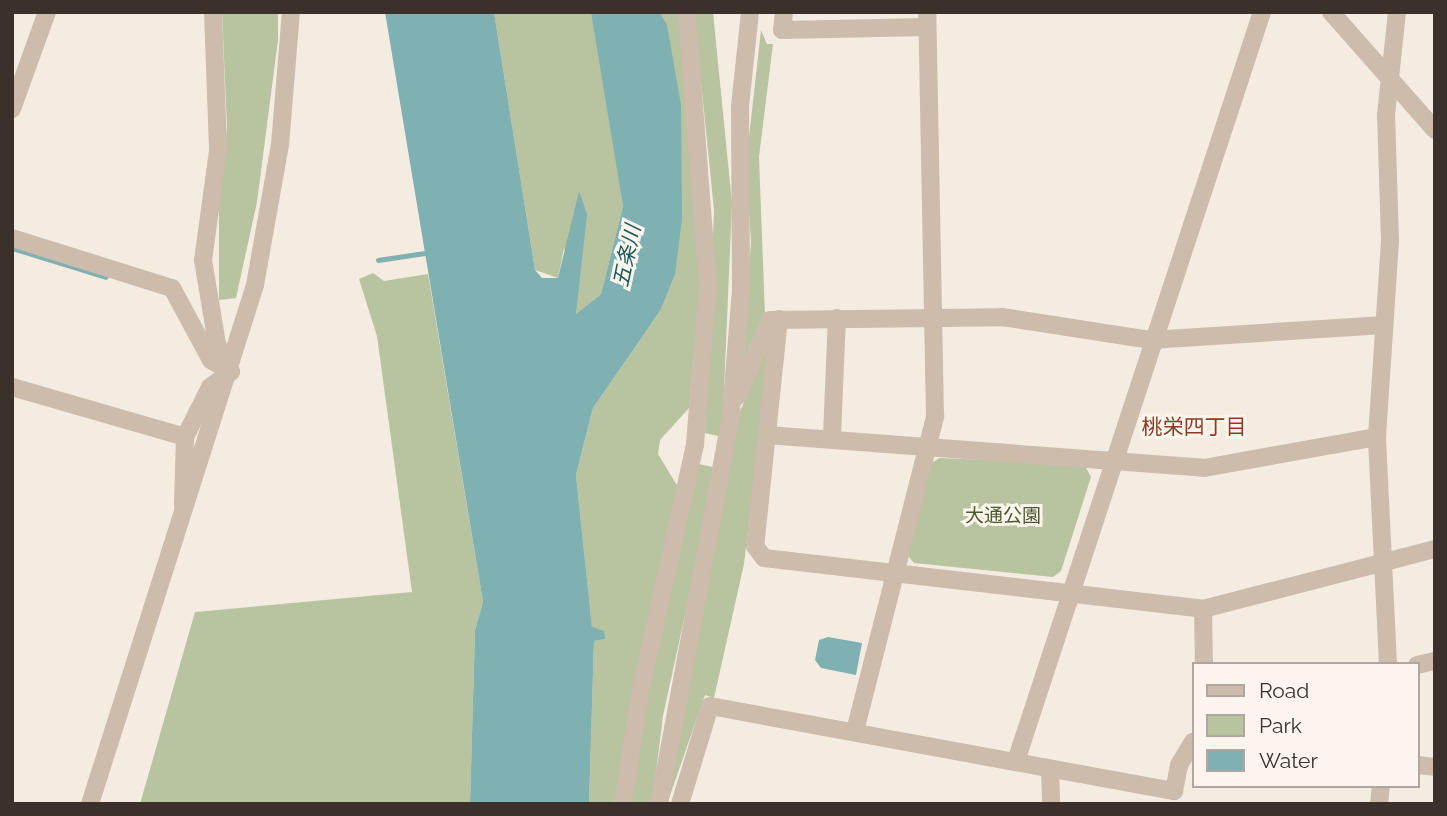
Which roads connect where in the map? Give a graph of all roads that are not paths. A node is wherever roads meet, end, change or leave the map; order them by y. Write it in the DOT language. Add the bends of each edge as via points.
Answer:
graph roads {
  1 [pos="47,12"];
  2 [pos="213,12"];
  3 [pos="291,12"];
  4 [pos="687,12"];
  5 [pos="784,12"];
  6 [pos="1262,12"];
  7 [pos="1331,12"];
  8 [pos="1397,12"];
  9 [pos="746,14"];
  10 [pos="927,20"];
  11 [pos="1394,85"];
  12 [pos="12,109"];
  13 [pos="1435,130"];
  14 [pos="12,238"];
  15 [pos="932,317"];
  16 [pos="837,318"];
  17 [pos="779,319"];
  18 [pos="1381,325"];
  19 [pos="1151,340"];
  20 [pos="231,372"];
  21 [pos="12,387"];
  22 [pos="731,414"];
  23 [pos="766,435"];
  24 [pos="832,436"];
  25 [pos="186,437"];
  26 [pos="1377,437"];
  27 [pos="927,449"];
  28 [pos="1112,460"];
  29 [pos="185,511"];
  30 [pos="1435,549"];
  31 [pos="1384,562"];
  32 [pos="894,575"];
  33 [pos="1068,593"];
  34 [pos="1203,609"];
  35 [pos="1204,662"];
  36 [pos="1388,662"];
  37 [pos="855,731"];
  38 [pos="1192,744"];
  39 [pos="1016,761"];
  40 [pos="1050,770"];
  41 [pos="90,804"];
  42 [pos="623,804"];
  43 [pos="659,804"];
  44 [pos="680,804"];
  45 [pos="1051,804"];
  1 -- 12 [label="street"];
  2 -- 20 [label="street" via="218,151 203,260 218,344"];
  3 -- 20 [label="street" via="271,206"];
  4 -- 42 [label="street" via="706,207 707,300 695,444 640,693"];
  5 -- 10 [label="street" via="782,30"];
  6 -- 19 [label="street" via="1221,150"];
  7 -- 11 [label="street"];
  8 -- 11 [label="street"];
  9 -- 22 [label="street"];
  10 -- 15 [label="street"];
  11 -- 13 [label="street"];
  11 -- 18 [label="street" via="1386,115 1390,240"];
  14 -- 20 [label="street" via="172,288 211,360"];
  15 -- 16 [label="street"];
  15 -- 19 [label="street" via="1002,317"];
  15 -- 27 [label="street" via="935,416"];
  16 -- 17 [label="street"];
  16 -- 24 [label="street"];
  17 -- 22 [label="street" via="770,320"];
  17 -- 23 [label="street"];
  18 -- 19 [label="street"];
  18 -- 26 [label="street"];
  19 -- 28 [label="street"];
  20 -- 25 [label="street" via="210,387"];
  20 -- 29 [label="street"];
  21 -- 25 [label="street"];
  22 -- 43 [label="street"];
  23 -- 24 [label="street"];
  23 -- 32 [label="street" via="755,546 764,558"];
  24 -- 27 [label="street"];
  25 -- 29 [label="street" via="180,494"];
  26 -- 28 [label="street" via="1204,468"];
  26 -- 31 [label="street"];
  27 -- 28 [label="street"];
  27 -- 32 [label="street"];
  28 -- 33 [label="street"];
  29 -- 41 [label="street"];
  30 -- 31 [label="street"];
  31 -- 34 [label="street"];
  31 -- 36 [label="street"];
  32 -- 33 [label="street"];
  32 -- 37 [label="street"];
  33 -- 34 [label="street"];
  33 -- 39 [label="street"];
  34 -- 35 [label="street"];
  37 -- 39 [label="street"];
  37 -- 44 [label="street" via="710,706"];
  38 -- 40 [label="street" via="1179,765 1174,790"];
  39 -- 40 [label="street"];
  40 -- 45 [label="street"];
}
